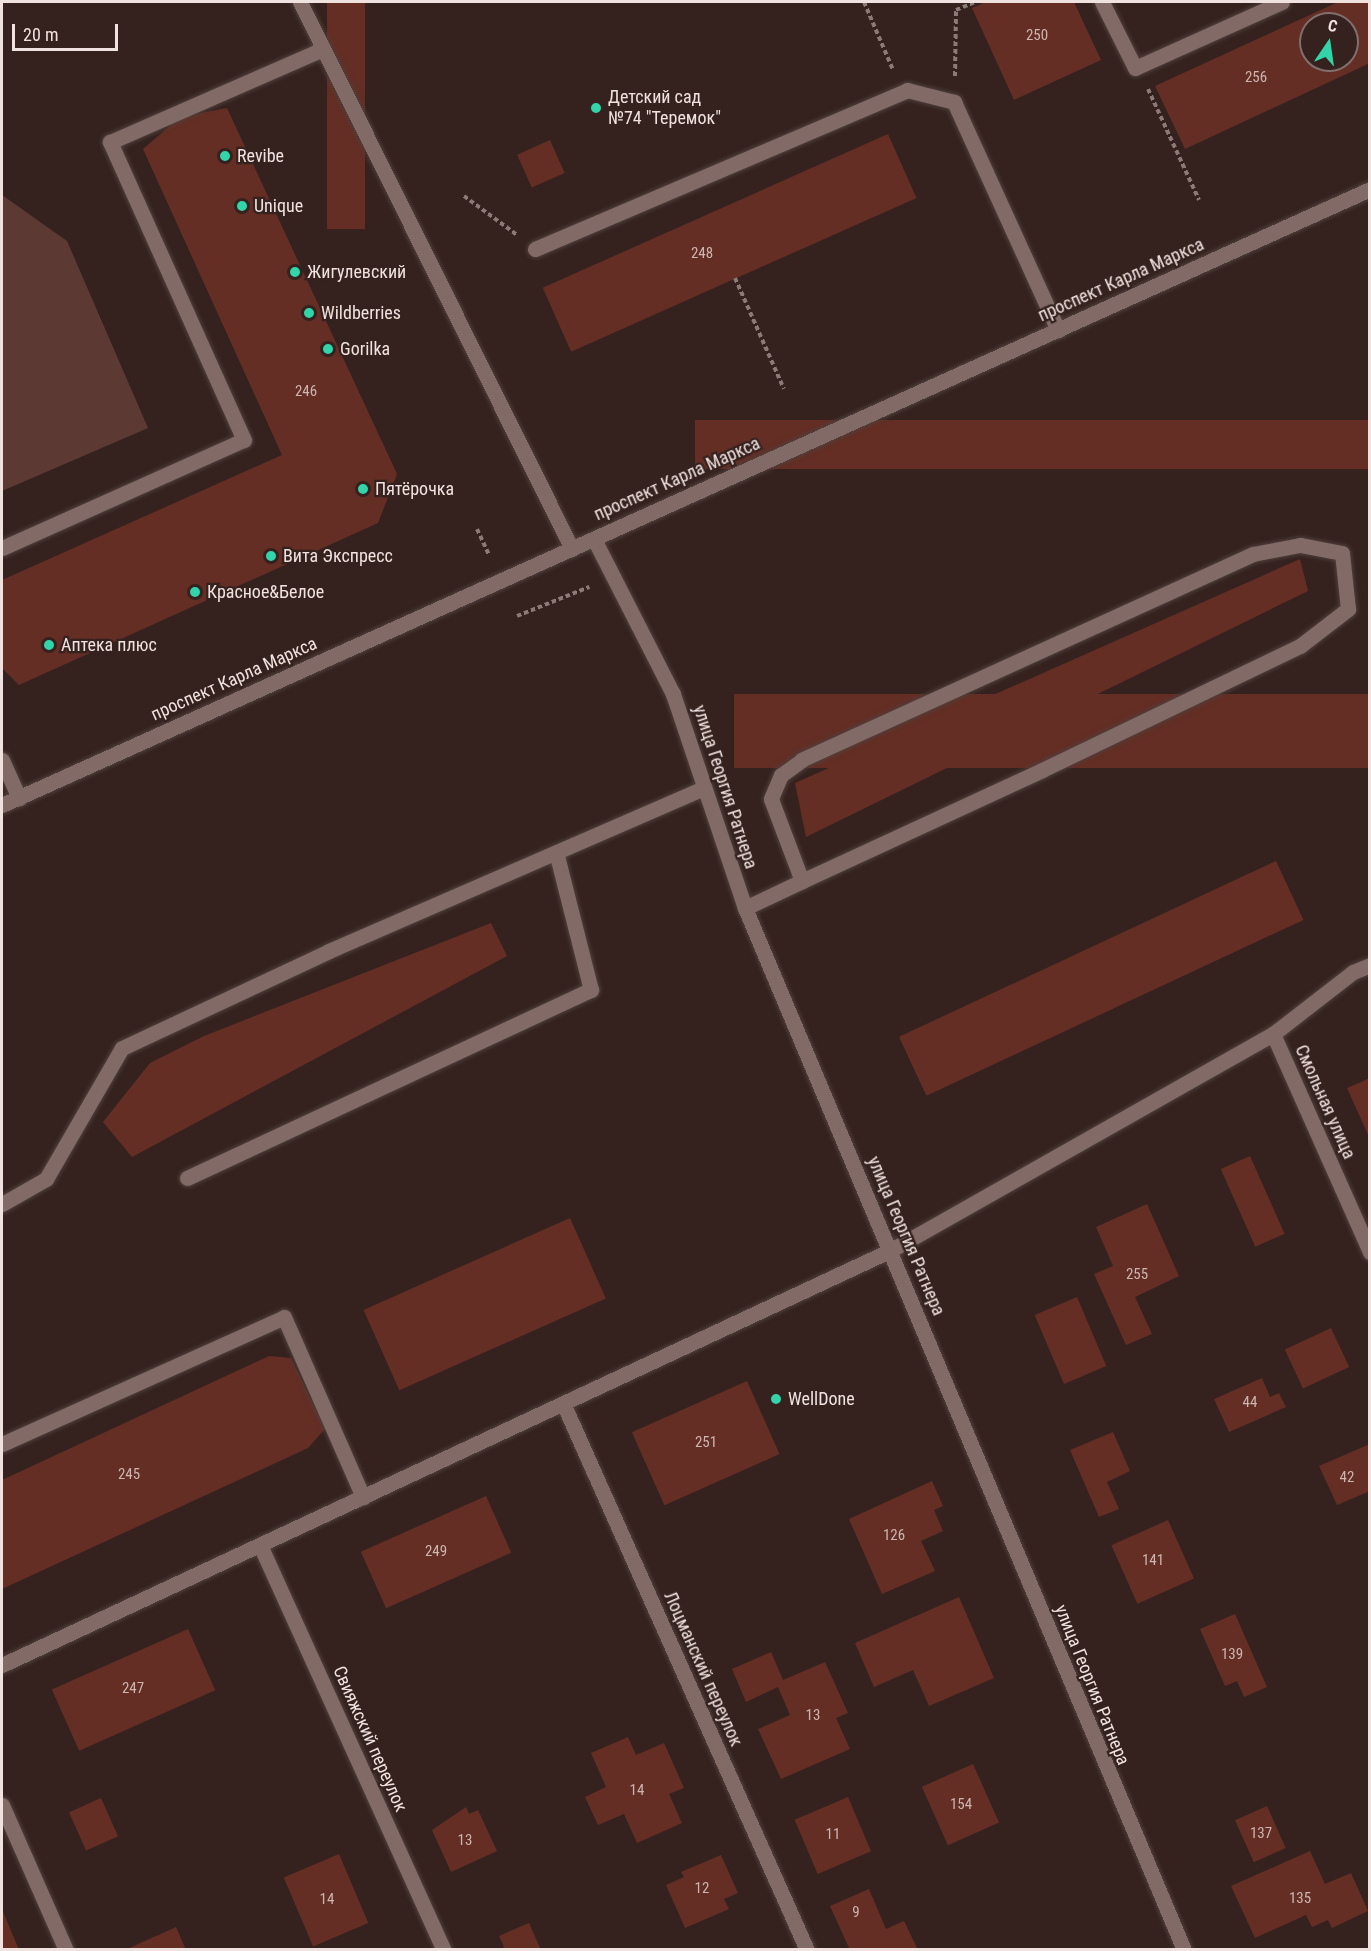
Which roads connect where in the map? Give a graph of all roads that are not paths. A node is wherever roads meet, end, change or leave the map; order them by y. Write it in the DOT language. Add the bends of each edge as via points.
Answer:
graph roads {
  1 [pos="300,2"];
  2 [pos="1102,2"];
  3 [pos="1282,2"];
  4 [pos="323,49"];
  5 [pos="1370,189"];
  6 [pos="535,249"];
  7 [pos="1058,330"];
  8 [pos="594,538"];
  9 [pos="2,548"];
  10 [pos="572,549"];
  11 [pos="2,760"];
  12 [pos="704,788"];
  13 [pos="19,798"];
  14 [pos="2,805"];
  15 [pos="556,852"];
  16 [pos="802,881"];
  17 [pos="745,908"];
  18 [pos="1370,965"];
  19 [pos="1273,1034"];
  20 [pos="187,1178"];
  21 [pos="2,1204"];
  22 [pos="891,1250"];
  23 [pos="1370,1252"];
  24 [pos="563,1404"];
  25 [pos="2,1444"];
  26 [pos="363,1497"];
  27 [pos="260,1545"];
  28 [pos="2,1665"];
  29 [pos="2,1805"];
  30 [pos="66,1950"];
  31 [pos="444,1950"];
  32 [pos="807,1950"];
  33 [pos="1184,1950"];
  1 -- 4 [label="street"];
  2 -- 3 [label="street" via="1137,67"];
  4 -- 9 [label="street" via="110,142 244,440"];
  4 -- 10 [label="street"];
  5 -- 7 [label="street, проспект Карла Маркса"];
  6 -- 7 [label="street" via="903,92 954,102"];
  7 -- 8 [label="street, проспект Карла Маркса"];
  8 -- 10 [label="street, проспект Карла Маркса"];
  8 -- 12 [label="street, улица Георгия Ратнера" via="673,694"];
  10 -- 13 [label="street, проспект Карла Маркса"];
  11 -- 13 [label="street"];
  12 -- 15 [label="street"];
  12 -- 17 [label="street, улица Георгия Ратнера"];
  13 -- 14 [label="street, проспект Карла Маркса"];
  15 -- 20 [label="street" via="591,990"];
  15 -- 21 [label="street" via="122,1048 46,1179"];
  16 -- 16 [label="street" via="1300,646 1348,609 1342,553 1300,545 1253,554 802,760 781,775 771,799"];
  16 -- 17 [label="street"];
  17 -- 22 [label="street, улица Георгия Ратнера"];
  18 -- 19 [label="street" via="1353,972"];
  19 -- 22 [label="street"];
  19 -- 23 [label="street, Смольная улица"];
  22 -- 24 [label="street"];
  22 -- 33 [label="street, улица Георгия Ратнера"];
  24 -- 26 [label="street"];
  24 -- 32 [label="street, Лоцманский переулок"];
  25 -- 26 [label="street" via="284,1317"];
  26 -- 27 [label="street"];
  27 -- 28 [label="street"];
  27 -- 31 [label="street, Свияжский переулок"];
  29 -- 30 [label="street"];
}
